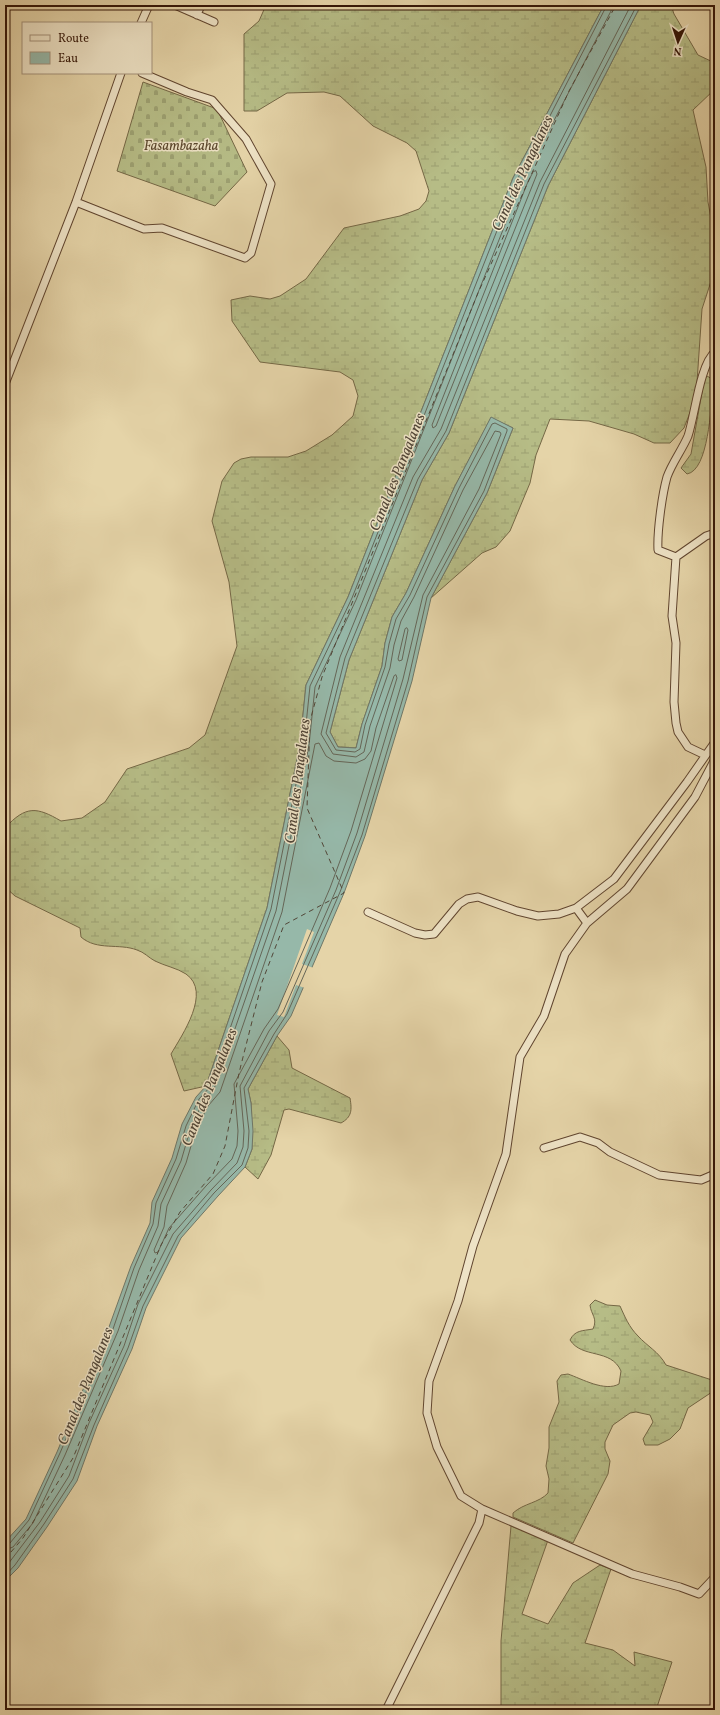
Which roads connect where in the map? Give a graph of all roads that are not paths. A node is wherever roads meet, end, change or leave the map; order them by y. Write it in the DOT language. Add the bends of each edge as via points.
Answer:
graph roads {
  1 [pos="149,5"];
  2 [pos="175,5"];
  3 [pos="200,5"];
  4 [pos="197,14"];
  5 [pos="141,22"];
  6 [pos="214,22"];
  7 [pos="121,74"];
  8 [pos="144,74"];
  9 [pos="76,202"];
  10 [pos="715,352"];
  11 [pos="5,384"];
  12 [pos="715,533"];
  13 [pos="676,557"];
  14 [pos="715,742"];
  15 [pos="706,755"];
  16 [pos="715,759"];
  17 [pos="576,908"];
  18 [pos="368,912"];
  19 [pos="587,923"];
  20 [pos="544,1148"];
  21 [pos="715,1174"];
  22 [pos="482,1509"];
  23 [pos="715,1578"];
  24 [pos="386,1710"];
  1 -- 5 [label="street"];
  2 -- 4 [label="street"];
  3 -- 4 [label="street"];
  4 -- 6 [label="street"];
  7 -- 9 [label="street"];
  8 -- 9 [label="street" via="212,100 246,139 271,184 251,253 245,258 162,228 144,229"];
  9 -- 11 [label="street"];
  10 -- 13 [label="street" via="703,370 688,436 667,477 657,535 658,550"];
  12 -- 13 [label="street" via="706,536"];
  13 -- 15 [label="street" via="672,616 676,644 676,723 678,732 688,746"];
  14 -- 15 [label="street"];
  15 -- 17 [label="street" via="614,879"];
  16 -- 19 [label="street" via="695,796 627,888"];
  17 -- 18 [label="street" via="559,914 538,916 478,897 459,904 434,934 425,935"];
  17 -- 19 [label="street"];
  19 -- 22 [label="street" via="565,954 544,1016 520,1057 506,1154 429,1381 427,1413 437,1447 461,1496"];
  20 -- 21 [label="street" via="580,1137 598,1143 610,1152 659,1175 701,1180"];
  22 -- 23 [label="street" via="632,1574 699,1594"];
  22 -- 24 [label="street" via="479,1523"];
}
